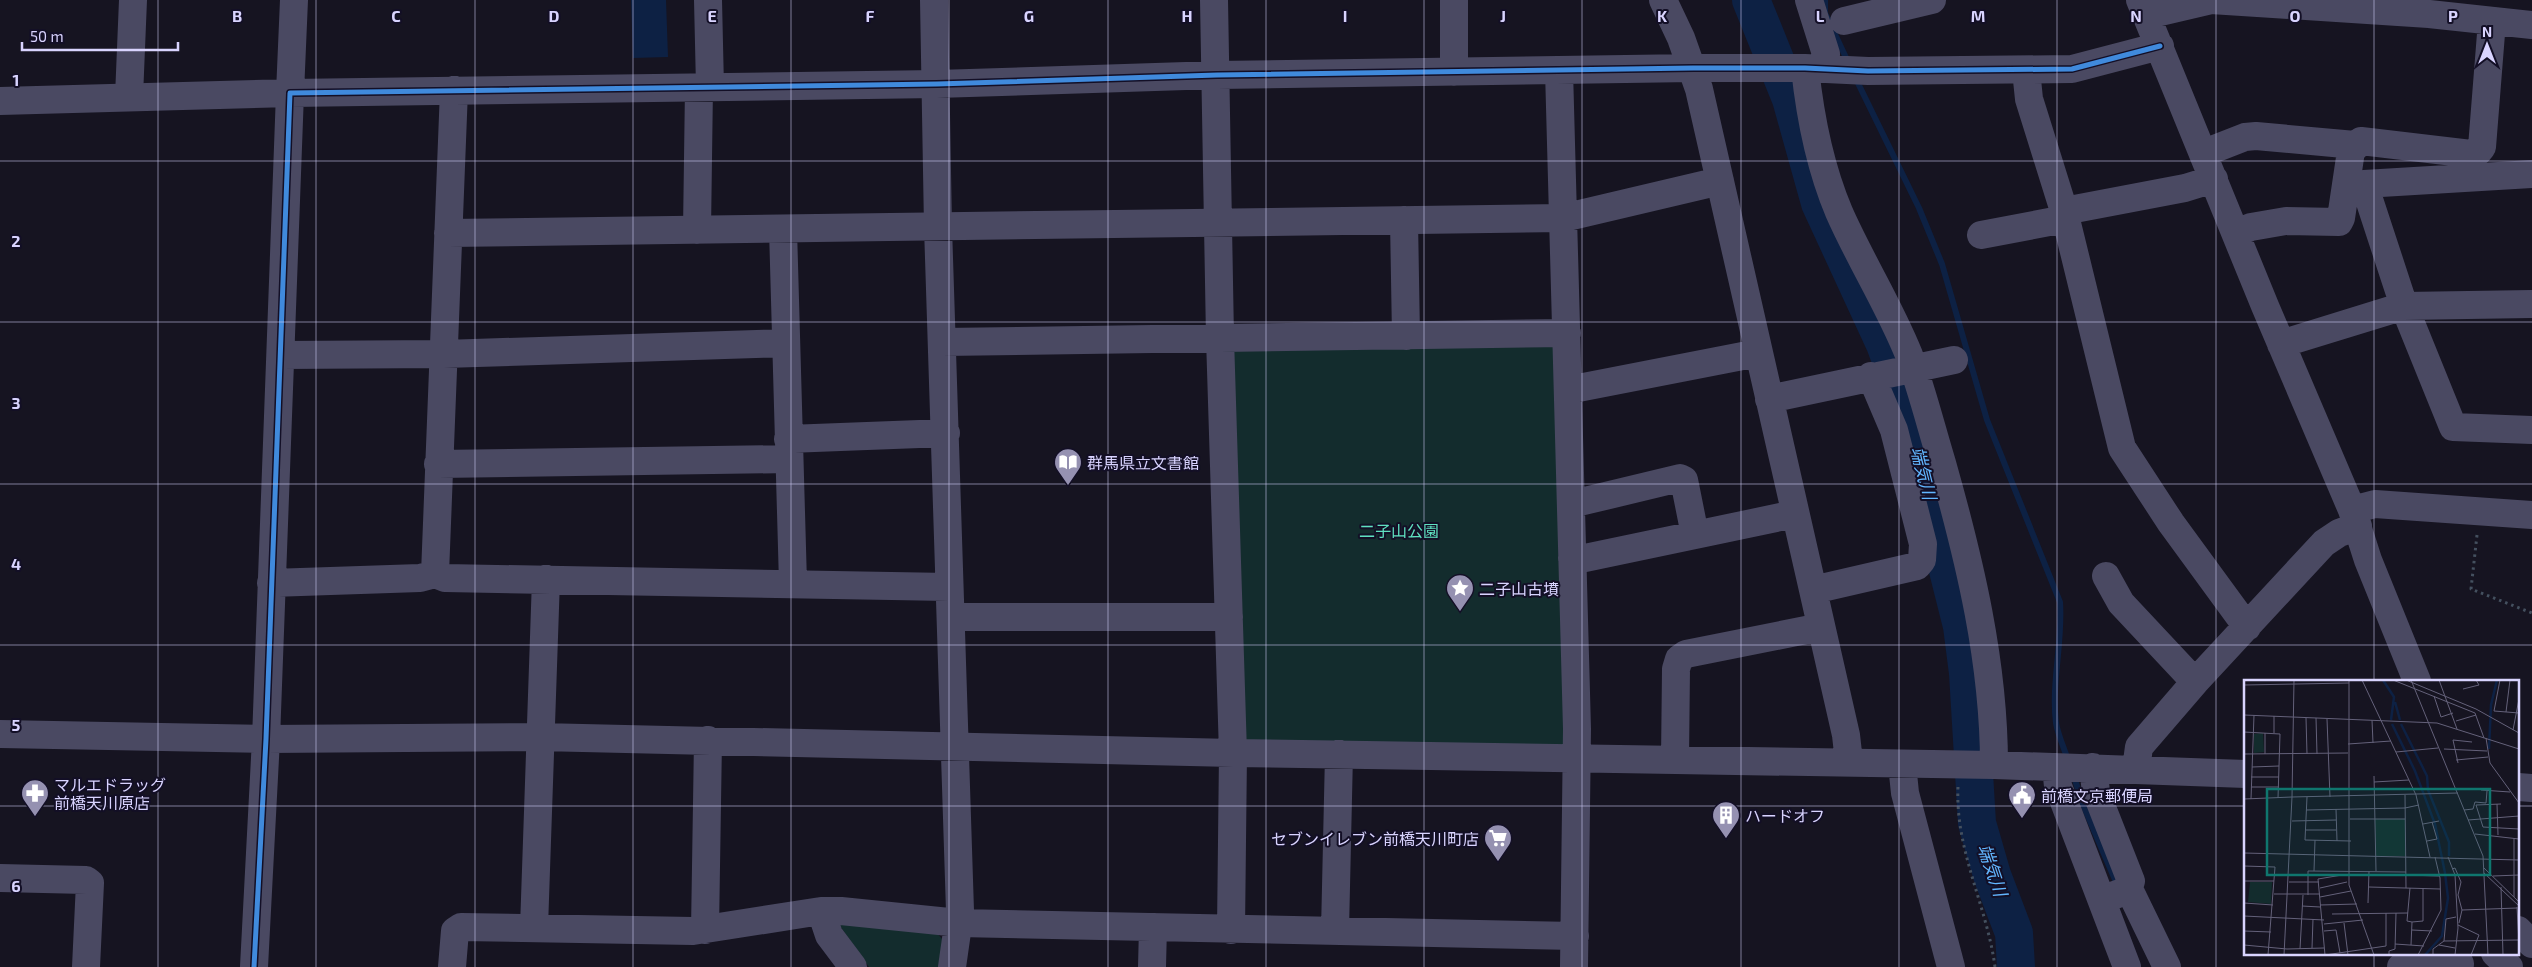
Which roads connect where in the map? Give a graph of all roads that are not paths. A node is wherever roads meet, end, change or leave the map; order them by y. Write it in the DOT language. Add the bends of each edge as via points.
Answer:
graph roads {
  1 [pos="133,0"];
  2 [pos="294,0"];
  3 [pos="708,0"];
  4 [pos="934,0"];
  5 [pos="1214,0"];
  6 [pos="1454,0"];
  7 [pos="1663,0"];
  8 [pos="1809,0"];
  9 [pos="1932,0"];
  10 [pos="2427,7"];
  11 [pos="2144,8"];
  12 [pos="1844,21"];
  13 [pos="2492,21"];
  14 [pos="2532,25"];
  15 [pos="2160,46"];
  16 [pos="1693,68"];
  17 [pos="1815,69"];
  18 [pos="1559,70"];
  19 [pos="2026,70"];
  20 [pos="1454,72"];
  21 [pos="1217,75"];
  22 [pos="937,84"];
  23 [pos="705,87"];
  24 [pos="454,90"];
  25 [pos="290,93"];
  26 [pos="129,97"];
  27 [pos="0,101"];
  28 [pos="2355,145"];
  29 [pos="2204,153"];
  30 [pos="2532,174"];
  31 [pos="2214,179"];
  32 [pos="1720,181"];
  33 [pos="2064,215"];
  34 [pos="1563,218"];
  35 [pos="1404,220"];
  36 [pos="1217,223"];
  37 [pos="938,227"];
  38 [pos="783,229"];
  39 [pos="697,230"];
  40 [pos="448,233"];
  41 [pos="2236,233"];
  42 [pos="1981,235"];
  43 [pos="2532,304"];
  44 [pos="2404,306"];
  45 [pos="1567,333"];
  46 [pos="1406,336"];
  47 [pos="1220,338"];
  48 [pos="942,342"];
  49 [pos="785,343"];
  50 [pos="2281,344"];
  51 [pos="1758,353"];
  52 [pos="444,354"];
  53 [pos="281,355"];
  54 [pos="1954,360"];
  55 [pos="1913,368"];
  56 [pos="1871,376"];
  57 [pos="1568,390"];
  58 [pos="1769,399"];
  59 [pos="2532,430"];
  60 [pos="946,433"];
  61 [pos="788,449"];
  62 [pos="438,464"];
  63 [pos="1571,502"];
  64 [pos="1795,514"];
  65 [pos="2532,515"];
  66 [pos="2355,518"];
  67 [pos="1695,536"];
  68 [pos="1572,558"];
  69 [pos="435,574"];
  70 [pos="2106,576"];
  71 [pos="546,579"];
  72 [pos="271,583"];
  73 [pos="793,583"];
  74 [pos="949,587"];
  75 [pos="1813,590"];
  76 [pos="951,617"];
  77 [pos="1229,617"];
  78 [pos="1821,627"];
  79 [pos="2248,627"];
  80 [pos="2416,680"];
  81 [pos="2195,682"];
  82 [pos="0,734"];
  83 [pos="540,737"];
  84 [pos="266,739"];
  85 [pos="708,740"];
  86 [pos="955,745"];
  87 [pos="1233,752"];
  88 [pos="1339,754"];
  89 [pos="1578,758"];
  90 [pos="1675,759"];
  91 [pos="1849,762"];
  92 [pos="1902,764"];
  93 [pos="1994,765"];
  94 [pos="2056,767"];
  95 [pos="2093,767"];
  96 [pos="2136,769"];
  97 [pos="2244,774"];
  98 [pos="0,878"];
  99 [pos="2128,891"];
  100 [pos="2102,900"];
  101 [pos="821,911"];
  102 [pos="959,923"];
  103 [pos="534,928"];
  104 [pos="1153,928"];
  105 [pos="705,930"];
  106 [pos="1231,930"];
  107 [pos="1335,931"];
  108 [pos="2520,932"];
  109 [pos="1575,936"];
  110 [pos="2532,944"];
  111 [pos="2496,954"];
  112 [pos="2460,961"];
  113 [pos="86,967"];
  114 [pos="254,967"];
  115 [pos="452,967"];
  116 [pos="853,967"];
  117 [pos="952,967"];
  118 [pos="1152,967"];
  119 [pos="1574,967"];
  120 [pos="1951,967"];
  121 [pos="2127,967"];
  122 [pos="2167,967"];
  123 [pos="2401,967"];
  124 [pos="2509,967"];
  1 -- 26 [label="street"];
  2 -- 25 [label="street"];
  3 -- 23 [label="street"];
  4 -- 22 [label="street"];
  5 -- 21 [label="street"];
  6 -- 20 [label="street"];
  7 -- 16 [label="street"];
  8 -- 17 [label="street" via="1826,54"];
  9 -- 12 [label="street"];
  10 -- 11 [label="street" via="2211,0"];
  10 -- 13 [label="street"];
  11 -- 15 [label="street"];
  13 -- 14 [label="street"];
  13 -- 28 [label="street" via="2482,147 2478,152 2470,154 2367,140"];
  15 -- 19 [label="street" via="2072,69"];
  15 -- 29 [label="street"];
  16 -- 17 [label="street"];
  16 -- 18 [label="street"];
  16 -- 32 [label="street"];
  17 -- 19 [label="street"];
  17 -- 55 [label="street" via="1818,140 1838,210"];
  18 -- 20 [label="street"];
  18 -- 34 [label="street"];
  19 -- 33 [label="street" via="2029,99"];
  20 -- 21 [label="street"];
  21 -- 22 [label="street"];
  21 -- 36 [label="street"];
  22 -- 23 [label="street"];
  22 -- 37 [label="street"];
  23 -- 24 [label="street"];
  23 -- 39 [label="street"];
  24 -- 25 [label="street"];
  24 -- 40 [label="street"];
  25 -- 26 [label="street"];
  25 -- 53 [label="street"];
  26 -- 27 [label="street"];
  28 -- 29 [label="street" via="2256,136"];
  28 -- 41 [label="street" via="2351,151 2339,222 2286,221"];
  29 -- 31 [label="street"];
  30 -- 44 [label="street" via="2364,184"];
  31 -- 33 [label="street"];
  31 -- 41 [label="street"];
  32 -- 34 [label="street"];
  32 -- 51 [label="street"];
  33 -- 42 [label="street"];
  33 -- 79 [label="street" via="2122,448 2171,523"];
  34 -- 35 [label="street"];
  34 -- 45 [label="street"];
  35 -- 36 [label="street"];
  35 -- 46 [label="street"];
  36 -- 37 [label="street"];
  36 -- 47 [label="street"];
  37 -- 38 [label="street"];
  37 -- 48 [label="street"];
  38 -- 39 [label="street"];
  38 -- 49 [label="street"];
  39 -- 40 [label="street"];
  40 -- 52 [label="street"];
  41 -- 50 [label="street"];
  43 -- 44 [label="street"];
  44 -- 50 [label="street"];
  44 -- 59 [label="street" via="2453,427"];
  45 -- 46 [label="street"];
  45 -- 57 [label="street"];
  46 -- 47 [label="street"];
  47 -- 48 [label="street"];
  47 -- 77 [label="street"];
  48 -- 60 [label="street"];
  49 -- 52 [label="street"];
  49 -- 61 [label="street"];
  50 -- 66 [label="street"];
  51 -- 57 [label="street"];
  51 -- 58 [label="street"];
  52 -- 53 [label="street"];
  52 -- 62 [label="street"];
  53 -- 72 [label="street"];
  54 -- 55 [label="street"];
  55 -- 56 [label="street"];
  55 -- 93 [label="street" via="1977,597 1994,738"];
  56 -- 58 [label="street"];
  56 -- 75 [label="street" via="1894,430 1923,544 1922,560 1916,566"];
  57 -- 63 [label="street"];
  58 -- 64 [label="street"];
  60 -- 61 [label="street"];
  60 -- 74 [label="street"];
  61 -- 62 [label="street"];
  61 -- 73 [label="street"];
  62 -- 69 [label="street"];
  63 -- 67 [label="street" via="1680,478 1684,480"];
  63 -- 68 [label="street"];
  64 -- 67 [label="street"];
  64 -- 75 [label="street"];
  65 -- 66 [label="street" via="2375,504"];
  66 -- 79 [label="street" via="2324,543"];
  66 -- 80 [label="street" via="2368,560"];
  67 -- 68 [label="street"];
  68 -- 89 [label="street"];
  69 -- 71 [label="street" via="444,578"];
  69 -- 72 [label="street" via="420,578"];
  70 -- 81 [label="street" via="2121,602"];
  71 -- 73 [label="street"];
  71 -- 83 [label="street"];
  72 -- 84 [label="street"];
  73 -- 74 [label="street"];
  74 -- 76 [label="street"];
  75 -- 78 [label="street"];
  76 -- 77 [label="street"];
  76 -- 86 [label="street"];
  77 -- 87 [label="street"];
  78 -- 90 [label="street" via="1686,654 1679,659 1676,668"];
  78 -- 91 [label="street" via="1846,735"];
  79 -- 81 [label="street"];
  81 -- 96 [label="street" via="2139,747"];
  82 -- 84 [label="street"];
  83 -- 84 [label="street"];
  83 -- 85 [label="street"];
  83 -- 103 [label="street"];
  84 -- 114 [label="street"];
  85 -- 86 [label="street"];
  85 -- 105 [label="street"];
  86 -- 87 [label="street"];
  86 -- 102 [label="street"];
  87 -- 88 [label="street"];
  87 -- 106 [label="street"];
  88 -- 89 [label="street"];
  88 -- 107 [label="street"];
  89 -- 90 [label="street"];
  89 -- 109 [label="street"];
  90 -- 91 [label="street"];
  91 -- 92 [label="street"];
  92 -- 93 [label="street"];
  92 -- 120 [label="street" via="1905,793"];
  93 -- 94 [label="street"];
  94 -- 95 [label="street"];
  94 -- 100 [label="street" via="2058,786"];
  95 -- 96 [label="street"];
  95 -- 99 [label="street" via="2096,792 2131,881"];
  96 -- 97 [label="street"];
  98 -- 113 [label="street" via="86,880 90,883"];
  99 -- 100 [label="street"];
  99 -- 122 [label="street"];
  100 -- 121 [label="street"];
  101 -- 102 [label="street" via="873,913"];
  101 -- 105 [label="street"];
  101 -- 116 [label="street" via="829,935"];
  102 -- 104 [label="street"];
  102 -- 117 [label="street"];
  103 -- 105 [label="street"];
  103 -- 115 [label="street" via="461,928 455,931"];
  104 -- 106 [label="street"];
  104 -- 118 [label="street"];
  106 -- 107 [label="street"];
  107 -- 109 [label="street"];
  108 -- 110 [label="street"];
  109 -- 119 [label="street"];
  111 -- 124 [label="street"];
  112 -- 123 [label="street"];
}
